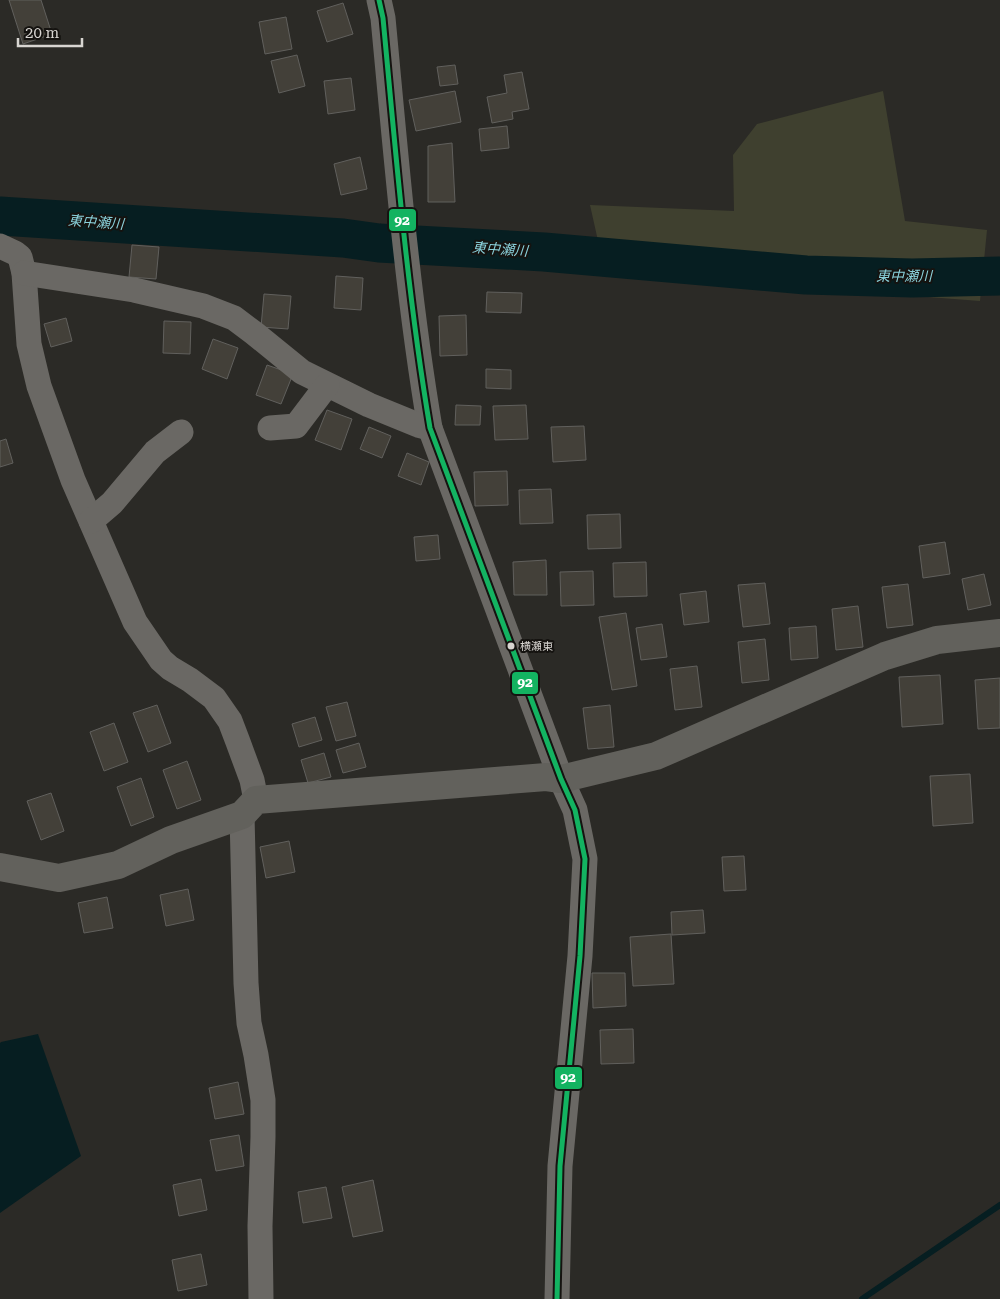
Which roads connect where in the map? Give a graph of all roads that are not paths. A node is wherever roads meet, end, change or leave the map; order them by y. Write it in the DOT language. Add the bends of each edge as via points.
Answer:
graph roads {
  1 [pos="380,0"];
  2 [pos="0,246"];
  3 [pos="24,273"];
  4 [pos="327,385"];
  5 [pos="270,428"];
  6 [pos="430,428"];
  7 [pos="181,432"];
  8 [pos="91,521"];
  9 [pos="1000,633"];
  10 [pos="561,779"];
  11 [pos="249,808"];
  12 [pos="0,867"];
  13 [pos="261,1299"];
  14 [pos="556,1299"];
  1 -- 6 [label="street" via="405,246"];
  2 -- 3 [label="street" via="20,257"];
  3 -- 4 [label="street" via="134,290 203,306 234,318 302,372"];
  3 -- 8 [label="street" via="29,344 39,386"];
  4 -- 5 [label="street" via="296,426"];
  4 -- 6 [label="street"];
  6 -- 10 [label="street"];
  7 -- 8 [label="street" via="155,452 112,503"];
  8 -- 11 [label="street" via="135,622 160,660 214,698 230,721 252,780"];
  9 -- 10 [label="street" via="937,640 885,656 656,756"];
  10 -- 11 [label="street" via="546,777"];
  10 -- 14 [label="street" via="576,810 585,859 580,956 560,1166"];
  11 -- 12 [label="street" via="118,865 59,878"];
  11 -- 13 [label="street" via="246,983 249,1023 263,1100"];
}
